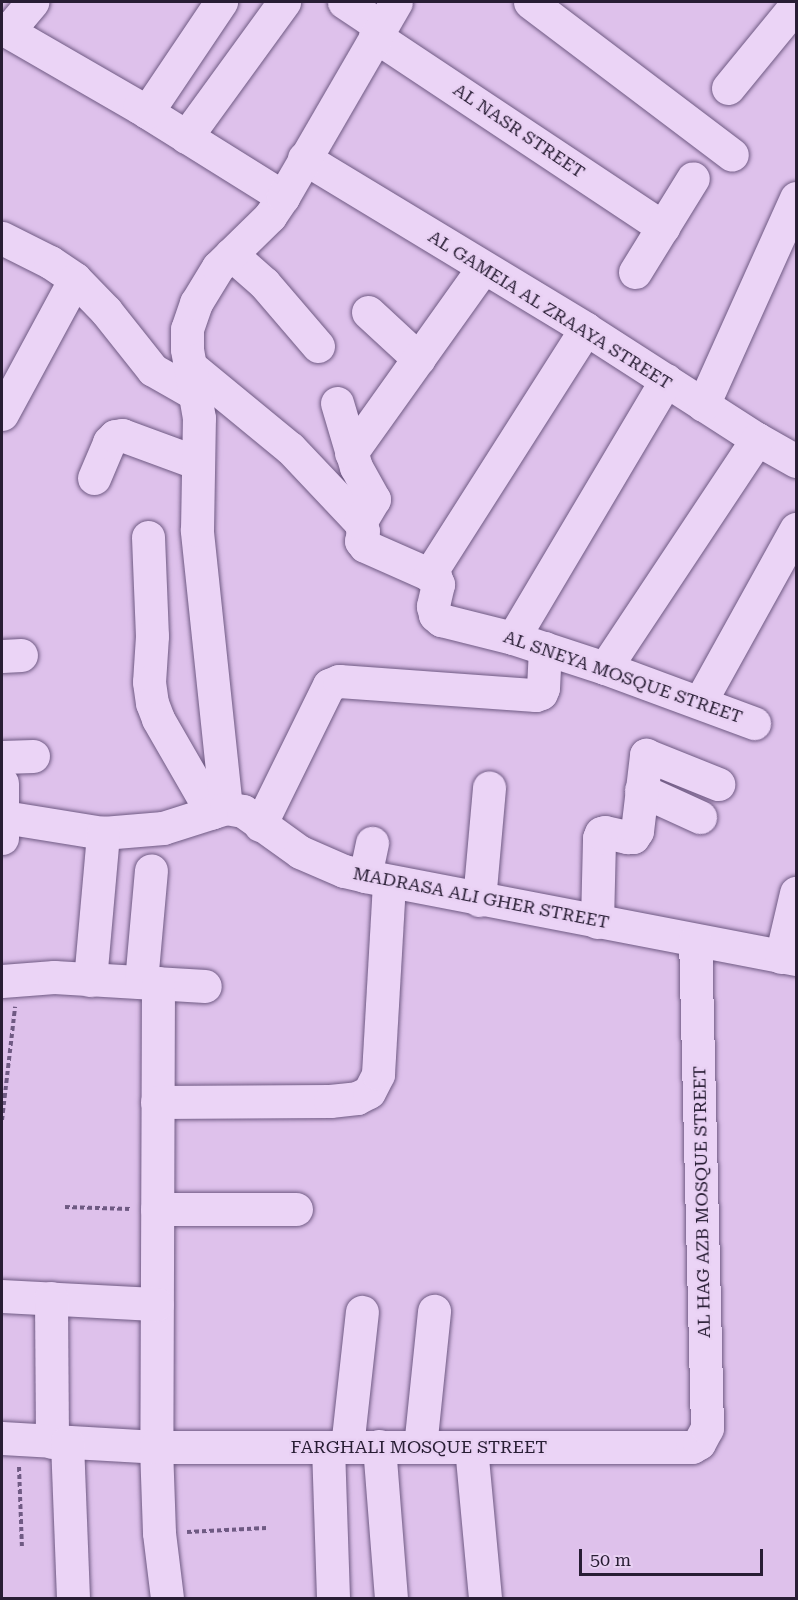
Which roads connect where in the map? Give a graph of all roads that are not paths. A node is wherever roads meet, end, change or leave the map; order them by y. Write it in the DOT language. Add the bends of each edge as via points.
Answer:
graph roads {
  1 [pos="32,2"];
  2 [pos="221,2"];
  3 [pos="284,2"];
  4 [pos="344,2"];
  5 [pos="530,2"];
  6 [pos="796,5"];
  7 [pos="384,21"];
  8 [pos="5,30"];
  9 [pos="728,88"];
  10 [pos="147,112"];
  11 [pos="186,136"];
  12 [pos="732,155"];
  13 [pos="304,158"];
  14 [pos="693,178"];
  15 [pos="283,197"];
  16 [pos="796,198"];
  17 [pos="663,227"];
  18 [pos="2,238"];
  19 [pos="231,254"];
  20 [pos="483,268"];
  21 [pos="635,272"];
  22 [pos="75,279"];
  23 [pos="368,312"];
  24 [pos="585,329"];
  25 [pos="318,346"];
  26 [pos="418,358"];
  27 [pos="193,380"];
  28 [pos="666,380"];
  29 [pos="5,401"];
  30 [pos="337,403"];
  31 [pos="703,405"];
  32 [pos="757,439"];
  33 [pos="351,453"];
  34 [pos="796,461"];
  35 [pos="198,463"];
  36 [pos="94,478"];
  37 [pos="360,522"];
  38 [pos="796,529"];
  39 [pos="148,537"];
  40 [pos="429,575"];
  41 [pos="513,638"];
  42 [pos="544,648"];
  43 [pos="605,668"];
  44 [pos="700,702"];
  45 [pos="754,723"];
  46 [pos="2,783"];
  47 [pos="718,784"];
  48 [pos="489,787"];
  49 [pos="641,790"];
  50 [pos="219,810"];
  51 [pos="700,817"];
  52 [pos="260,825"];
  53 [pos="3,828"];
  54 [pos="103,833"];
  55 [pos="372,843"];
  56 [pos="151,870"];
  57 [pos="377,879"];
  58 [pos="796,893"];
  59 [pos="478,900"];
  60 [pos="597,922"];
  61 [pos="695,941"];
  62 [pos="789,958"];
  63 [pos="10,980"];
  64 [pos="90,980"];
  65 [pos="149,983"];
  66 [pos="205,986"];
  67 [pos="157,1102"];
  68 [pos="158,1209"];
  69 [pos="296,1209"];
  70 [pos="2,1296"];
  71 [pos="51,1298"];
  72 [pos="158,1304"];
  73 [pos="434,1311"];
  74 [pos="362,1312"];
  75 [pos="10,1439"];
  76 [pos="59,1442"];
  77 [pos="683,1446"];
  78 [pos="156,1447"];
  79 [pos="351,1447"];
  80 [pos="420,1447"];
  81 [pos="471,1447"];
  82 [pos="73,1599"];
  83 [pos="167,1599"];
  84 [pos="333,1599"];
  85 [pos="391,1599"];
  86 [pos="485,1599"];
  1 -- 8 [label="street"];
  2 -- 10 [label="street"];
  3 -- 11 [label="street"];
  4 -- 7 [label="street, AL NASR STREET"];
  5 -- 12 [label="street"];
  6 -- 9 [label="street"];
  7 -- 13 [label="street"];
  7 -- 17 [label="street, AL NASR STREET"];
  8 -- 10 [label="street"];
  10 -- 11 [label="street"];
  11 -- 15 [label="street"];
  13 -- 15 [label="street"];
  13 -- 20 [label="street, AL GAMEIA AL ZRAAYA STREET"];
  14 -- 17 [label="street"];
  15 -- 19 [label="street" via="270,216"];
  16 -- 31 [label="street"];
  17 -- 21 [label="street"];
  18 -- 22 [label="street"];
  19 -- 25 [label="street" via="264,283"];
  19 -- 27 [label="street" via="218,267 196,303 187,329"];
  20 -- 24 [label="street, AL GAMEIA AL ZRAAYA STREET"];
  20 -- 26 [label="street"];
  22 -- 27 [label="street" via="153,370"];
  22 -- 29 [label="street"];
  23 -- 26 [label="street"];
  24 -- 28 [label="street, AL GAMEIA AL ZRAAYA STREET"];
  24 -- 40 [label="street"];
  26 -- 33 [label="street"];
  27 -- 35 [label="street"];
  27 -- 37 [label="street" via="290,448"];
  28 -- 31 [label="street, AL GAMEIA AL ZRAAYA STREET"];
  28 -- 41 [label="street"];
  30 -- 33 [label="street"];
  31 -- 32 [label="street, AL GAMEIA AL ZRAAYA STREET"];
  32 -- 34 [label="street, AL GAMEIA AL ZRAAYA STREET"];
  32 -- 43 [label="street"];
  33 -- 37 [label="street" via="374,499"];
  35 -- 36 [label="street" via="122,435 115,436"];
  35 -- 50 [label="street" via="196,530"];
  37 -- 40 [label="street" via="365,546"];
  38 -- 44 [label="street"];
  39 -- 50 [label="street" via="152,703 158,719"];
  40 -- 41 [label="street, AL SNEYA MOSQUE STREET" via="438,584 433,606 441,620"];
  41 -- 42 [label="street, AL SNEYA MOSQUE STREET"];
  42 -- 43 [label="street, AL SNEYA MOSQUE STREET"];
  42 -- 52 [label="street" via="543,688 536,695 339,681 329,685"];
  43 -- 44 [label="street, AL SNEYA MOSQUE STREET"];
  44 -- 45 [label="street, AL SNEYA MOSQUE STREET"];
  46 -- 53 [label="street"];
  47 -- 49 [label="street" via="646,755"];
  48 -- 59 [label="street"];
  49 -- 51 [label="street"];
  49 -- 60 [label="street" via="633,837 605,832 599,838"];
  50 -- 52 [label="street, MADRASA ALI GHER STREET" via="243,811"];
  50 -- 54 [label="street" via="163,828"];
  52 -- 57 [label="street, MADRASA ALI GHER STREET" via="300,852 344,871"];
  53 -- 54 [label="street"];
  54 -- 64 [label="street"];
  55 -- 57 [label="street"];
  56 -- 65 [label="street"];
  57 -- 59 [label="street, MADRASA ALI GHER STREET"];
  57 -- 67 [label="street" via="378,1074 369,1092 357,1098 330,1101"];
  58 -- 62 [label="street"];
  59 -- 60 [label="street, MADRASA ALI GHER STREET"];
  60 -- 61 [label="street, MADRASA ALI GHER STREET"];
  61 -- 62 [label="street, MADRASA ALI GHER STREET"];
  61 -- 77 [label="street, AL HAG AZB MOSQUE STREET" via="707,1428 699,1443"];
  63 -- 64 [label="street"];
  64 -- 65 [label="street"];
  65 -- 66 [label="street"];
  65 -- 67 [label="street"];
  67 -- 68 [label="street"];
  68 -- 69 [label="street"];
  68 -- 72 [label="street"];
  70 -- 71 [label="street"];
  71 -- 72 [label="street"];
  71 -- 76 [label="street"];
  72 -- 78 [label="street"];
  73 -- 80 [label="street"];
  74 -- 79 [label="street"];
  75 -- 76 [label="street, FARGHALI MOSQUE STREET"];
  76 -- 78 [label="street, FARGHALI MOSQUE STREET"];
  76 -- 82 [label="street"];
  77 -- 81 [label="street, FARGHALI MOSQUE STREET"];
  78 -- 79 [label="street, FARGHALI MOSQUE STREET"];
  78 -- 83 [label="street" via="159,1533"];
  79 -- 80 [label="street, FARGHALI MOSQUE STREET"];
  79 -- 84 [label="street"];
  79 -- 85 [label="street"];
  80 -- 81 [label="street, FARGHALI MOSQUE STREET"];
  81 -- 86 [label="street"];
}
